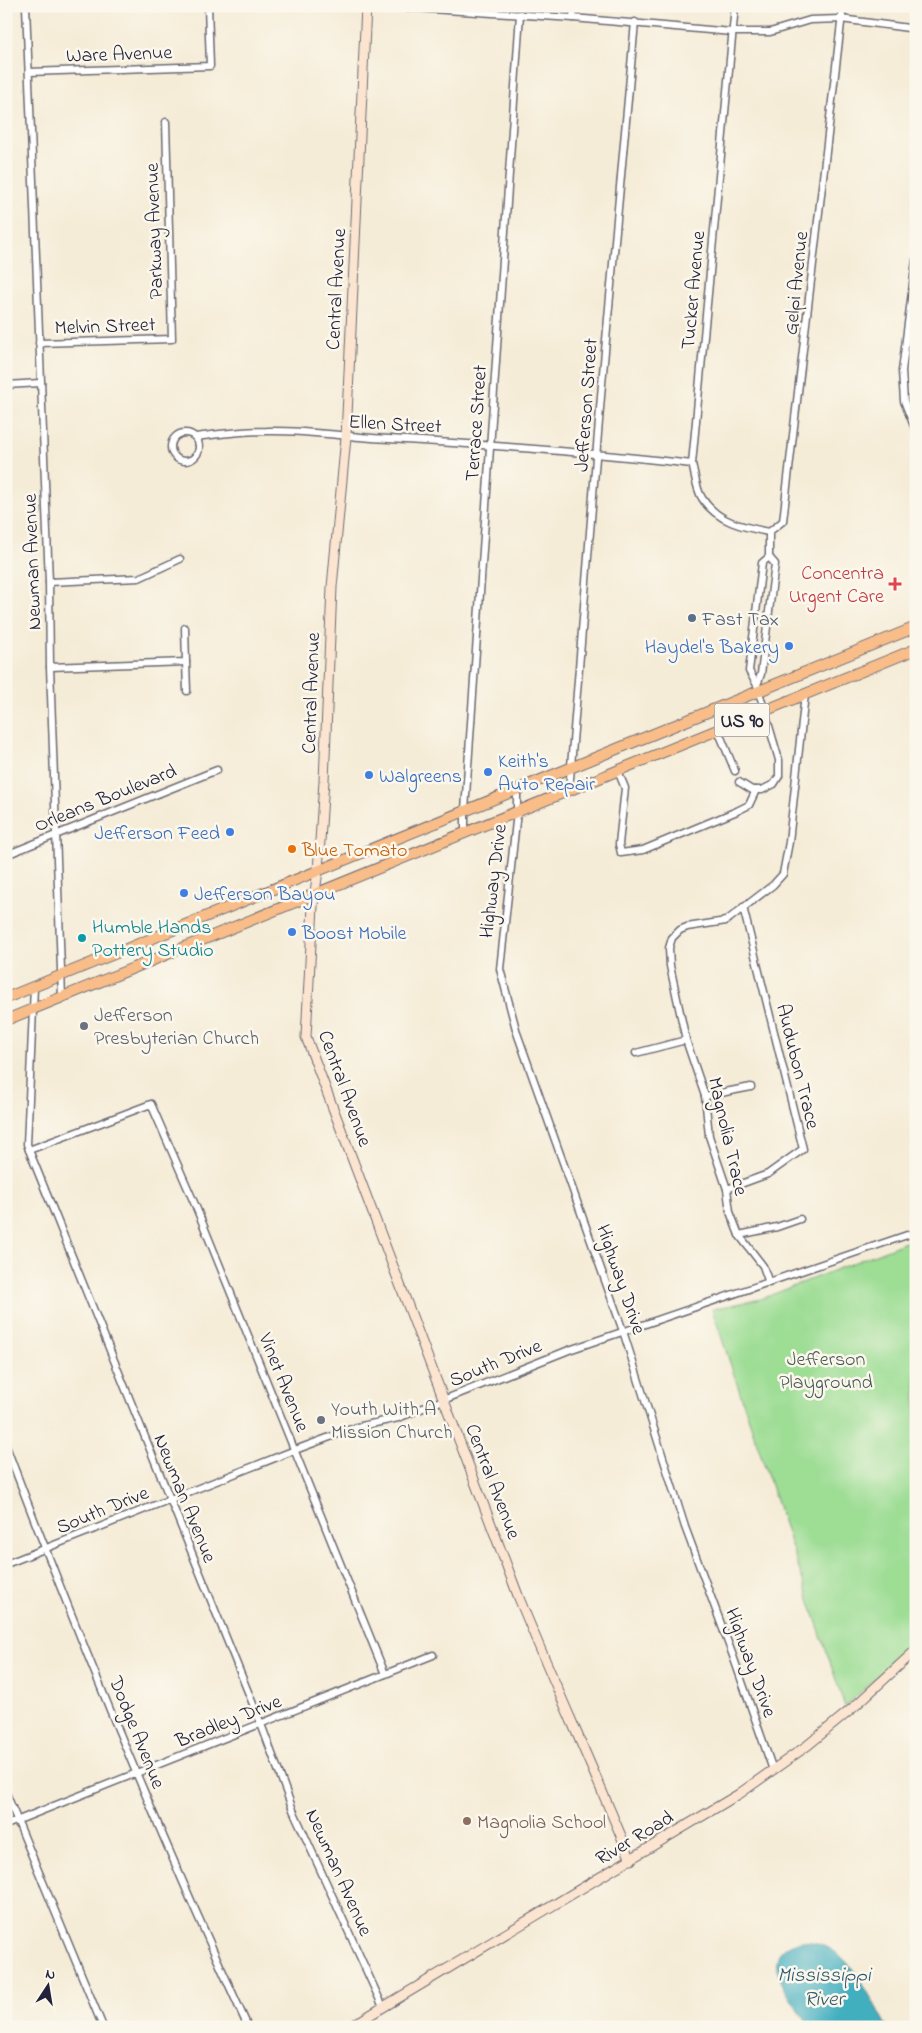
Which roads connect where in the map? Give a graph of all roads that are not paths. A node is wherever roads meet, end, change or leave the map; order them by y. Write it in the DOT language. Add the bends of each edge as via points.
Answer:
graph roads {
  1 [pos="26,6"];
  2 [pos="208,6"];
  3 [pos="366,6"];
  4 [pos="383,6"];
  5 [pos="574,6"];
  6 [pos="735,6"];
  7 [pos="843,6"];
  8 [pos="520,14"];
  9 [pos="573,18"];
  10 [pos="841,19"];
  11 [pos="635,22"];
  12 [pos="916,29"];
  13 [pos="732,32"];
  14 [pos="29,72"];
  15 [pos="166,122"];
  16 [pos="916,260"];
  17 [pos="172,339"];
  18 [pos="39,343"];
  19 [pos="41,384"];
  20 [pos="6,385"];
  21 [pos="916,431"];
  22 [pos="195,437"];
  23 [pos="346,437"];
  24 [pos="490,445"];
  25 [pos="598,453"];
  26 [pos="692,464"];
  27 [pos="769,532"];
  28 [pos="769,557"];
  29 [pos="180,559"];
  30 [pos="49,582"];
  31 [pos="916,626"];
  32 [pos="185,628"];
  33 [pos="916,649"];
  34 [pos="186,662"];
  35 [pos="50,667"];
  36 [pos="757,687"];
  37 [pos="187,691"];
  38 [pos="805,694"];
  39 [pos="764,711"];
  40 [pos="718,730"];
  41 [pos="571,768"];
  42 [pos="217,770"];
  43 [pos="618,771"];
  44 [pos="735,771"];
  45 [pos="738,782"];
  46 [pos="517,790"];
  47 [pos="756,790"];
  48 [pos="569,791"];
  49 [pos="465,810"];
  50 [pos="517,812"];
  51 [pos="466,833"];
  52 [pos="56,835"];
  53 [pos="6,854"];
  54 [pos="318,871"];
  55 [pos="314,895"];
  56 [pos="743,907"];
  57 [pos="62,976"];
  58 [pos="34,987"];
  59 [pos="62,997"];
  60 [pos="6,998"];
  61 [pos="33,1009"];
  62 [pos="6,1020"];
  63 [pos="686,1040"];
  64 [pos="636,1053"];
  65 [pos="751,1087"];
  66 [pos="705,1096"];
  67 [pos="28,1150"];
  68 [pos="727,1189"];
  69 [pos="800,1219"];
  70 [pos="916,1232"];
  71 [pos="739,1235"];
  72 [pos="769,1283"];
  73 [pos="624,1331"];
  74 [pos="444,1400"];
  75 [pos="6,1446"];
  76 [pos="295,1450"];
  77 [pos="170,1499"];
  78 [pos="46,1550"];
  79 [pos="6,1564"];
  80 [pos="916,1650"];
  81 [pos="433,1655"];
  82 [pos="385,1674"];
  83 [pos="261,1724"];
  84 [pos="773,1770"];
  85 [pos="137,1774"];
  86 [pos="6,1792"];
  87 [pos="18,1820"];
  88 [pos="6,1825"];
  89 [pos="631,1860"];
  90 [pos="383,2007"];
  91 [pos="103,2027"];
  92 [pos="248,2027"];
  93 [pos="350,2027"];
  1 -- 14 [label="street, Newman Avenue"];
  2 -- 14 [label="street, Ware Avenue" via="210,66"];
  3 -- 23 [label="main road, Central Avenue"];
  4 -- 8 [label="street"];
  5 -- 9 [label="street"];
  6 -- 13 [label="street, Tucker Avenue"];
  7 -- 10 [label="street, Gelpi Avenue"];
  8 -- 9 [label="street"];
  8 -- 24 [label="street, Terrace Street"];
  9 -- 11 [label="street"];
  10 -- 12 [label="street"];
  10 -- 13 [label="street" via="810,20 770,32"];
  10 -- 27 [label="street, Gelpi Avenue" via="782,521"];
  11 -- 13 [label="street"];
  11 -- 25 [label="street, Jefferson Street"];
  13 -- 26 [label="street, Tucker Avenue"];
  14 -- 18 [label="street, Newman Avenue"];
  15 -- 17 [label="street, Parkway Avenue"];
  16 -- 21 [label="street" via="902,371 904,401"];
  17 -- 18 [label="street, Melvin Street"];
  18 -- 19 [label="street, Newman Avenue"];
  19 -- 20 [label="street"];
  19 -- 30 [label="street, Newman Avenue"];
  22 -- 22 [label="street" via="185,432 175,436 170,446 174,457 185,461 195,457 200,447"];
  22 -- 23 [label="street, Ellen Street" via="268,430"];
  23 -- 24 [label="street, Ellen Street"];
  23 -- 54 [label="main road, Central Avenue" via="332,587"];
  24 -- 25 [label="street, Ellen Street"];
  24 -- 49 [label="street, Terrace Street"];
  25 -- 26 [label="street, Ellen Street"];
  25 -- 41 [label="street, Jefferson Street"];
  26 -- 27 [label="street, Tucker Avenue" via="701,496 710,508 739,526"];
  27 -- 28 [label="street"];
  28 -- 36 [label="street" via="775,564"];
  28 -- 36 [label="street" via="762,563 749,671"];
  29 -- 30 [label="street" via="139,578"];
  30 -- 35 [label="street, Newman Avenue"];
  31 -- 36 [label="main road, US 90"];
  32 -- 34 [label="street"];
  33 -- 38 [label="main road, US 90"];
  34 -- 35 [label="street"];
  34 -- 37 [label="street"];
  35 -- 52 [label="street, Newman Avenue"];
  36 -- 39 [label="street"];
  36 -- 41 [label="main road, US 90"];
  38 -- 39 [label="main road, US 90"];
  38 -- 56 [label="street" via="783,874"];
  39 -- 40 [label="main road, US 90"];
  39 -- 47 [label="street" via="780,760 779,776 774,784"];
  40 -- 43 [label="main road, US 90"];
  40 -- 44 [label="street"];
  41 -- 46 [label="main road, US 90"];
  41 -- 48 [label="street, Jefferson Street"];
  42 -- 52 [label="street, Orleans Boulevard"];
  43 -- 47 [label="street" via="625,788 619,844 621,853 643,850 749,805"];
  43 -- 48 [label="main road, US 90"];
  45 -- 47 [label="street"];
  46 -- 49 [label="main road, US 90"];
  46 -- 50 [label="street, Highway Drive"];
  48 -- 50 [label="main road, US 90"];
  49 -- 51 [label="street, Terrace Street"];
  49 -- 54 [label="main road, US 90"];
  50 -- 51 [label="main road, US 90"];
  50 -- 73 [label="street, Highway Drive" via="500,970 517,1033"];
  51 -- 55 [label="main road, US 90"];
  52 -- 53 [label="street, Orleans Boulevard"];
  52 -- 57 [label="street, Newman Avenue"];
  54 -- 55 [label="main road, Central Avenue"];
  54 -- 57 [label="main road, US 90"];
  55 -- 59 [label="main road, US 90"];
  55 -- 74 [label="main road, Central Avenue" via="306,1037"];
  56 -- 63 [label="street" via="726,921 687,927 672,938 670,966"];
  56 -- 68 [label="street, Audubon Trace" via="803,1149 768,1174"];
  57 -- 58 [label="main road, US 90"];
  57 -- 59 [label="street, Newman Avenue"];
  58 -- 60 [label="main road, US 90"];
  58 -- 61 [label="street, Newman Avenue"];
  59 -- 61 [label="main road, US 90"];
  61 -- 62 [label="main road, US 90"];
  61 -- 67 [label="street, Newman Avenue"];
  63 -- 64 [label="street"];
  63 -- 66 [label="street, Magnolia Trace"];
  65 -- 66 [label="street"];
  66 -- 68 [label="street, Magnolia Trace" via="709,1136"];
  67 -- 76 [label="street, Vinet Avenue" via="151,1104"];
  67 -- 77 [label="street, Newman Avenue"];
  68 -- 71 [label="street, Magnolia Trace" via="730,1212"];
  69 -- 71 [label="street"];
  70 -- 72 [label="street, South Drive"];
  71 -- 72 [label="street, Magnolia Trace" via="763,1266"];
  72 -- 73 [label="street, South Drive"];
  73 -- 74 [label="street, South Drive"];
  73 -- 84 [label="street, Highway Drive" via="685,1527"];
  74 -- 76 [label="street, South Drive"];
  74 -- 89 [label="main road, Central Avenue" via="541,1652"];
  75 -- 78 [label="street, Dodge Avenue"];
  76 -- 77 [label="street, South Drive"];
  76 -- 82 [label="street, Vinet Avenue"];
  77 -- 78 [label="street, South Drive"];
  77 -- 83 [label="street, Newman Avenue"];
  78 -- 79 [label="street, South Drive"];
  78 -- 85 [label="street, Dodge Avenue"];
  80 -- 84 [label="main road, River Road" via="854,1707"];
  81 -- 82 [label="street, Bradley Drive"];
  82 -- 83 [label="street, Bradley Drive"];
  83 -- 85 [label="street, Bradley Drive"];
  83 -- 90 [label="street, Newman Avenue" via="293,1810"];
  84 -- 89 [label="main road, River Road"];
  85 -- 87 [label="street, Bradley Drive"];
  85 -- 92 [label="street, Dodge Avenue"];
  86 -- 87 [label="street"];
  87 -- 88 [label="street, Bradley Drive"];
  87 -- 91 [label="street"];
  89 -- 90 [label="main road, River Road"];
  90 -- 93 [label="main road, River Road"];
}
